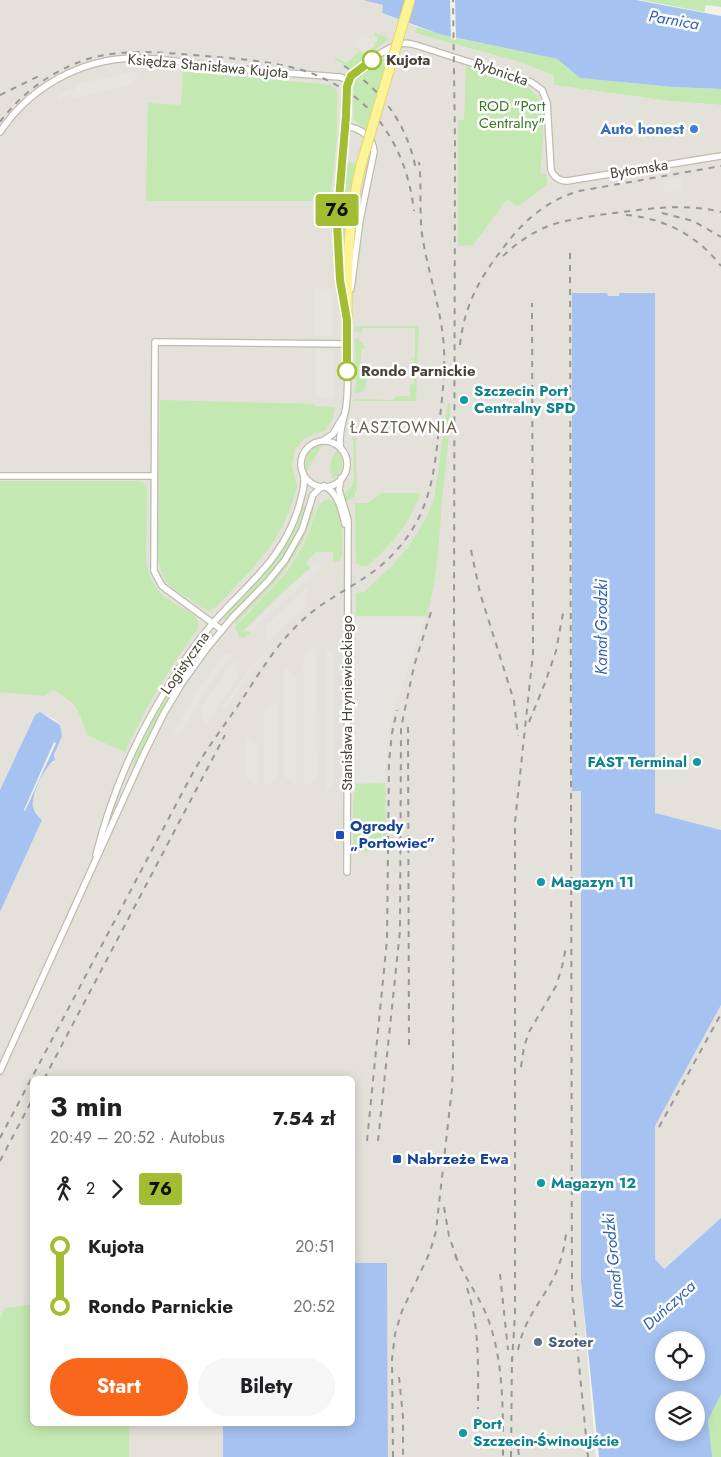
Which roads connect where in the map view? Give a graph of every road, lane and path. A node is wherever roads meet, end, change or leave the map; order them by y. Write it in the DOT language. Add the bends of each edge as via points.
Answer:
graph roads {
  1 [pos="410,0"];
  2 [pos="348,80"];
  3 [pos="345,126"];
  4 [pos="0,132"];
  5 [pos="721,156"];
  6 [pos="557,178"];
  7 [pos="347,320"];
  8 [pos="347,344"];
  9 [pos="345,410"];
  10 [pos="321,441"];
  11 [pos="341,449"];
  12 [pos="303,472"];
  13 [pos="0,476"];
  14 [pos="153,476"];
  15 [pos="342,478"];
  16 [pos="324,486"];
  17 [pos="347,534"];
  18 [pos="213,624"];
  19 [pos="222,630"];
  20 [pos="91,871"];
  21 [pos="347,872"];
  22 [pos="0,1071"];
  1 -- 7 [label="main road, bridge" via="360,165 349,235"];
  2 -- 3 [label="street"];
  2 -- 4 [label="street, Księdza Stanisława Kujota" via="152,59 112,60 82,68 50,83 23,104"];
  2 -- 6 [label="street, Rybnicka" via="386,50 408,43 538,86 547,101 550,168"];
  3 -- 7 [label="street" via="337,223 340,280"];
  3 -- 7 [label="street" via="366,134 374,150 358,234"];
  5 -- 6 [label="street, Bytomska" via="566,181"];
  7 -- 8 [label="street"];
  8 -- 9 [label="street"];
  8 -- 14 [label="street" via="155,342"];
  9 -- 10 [label="street" via="333,434"];
  9 -- 11 [label="street" via="339,439"];
  10 -- 11 [label="street" via="332,442"];
  10 -- 12 [label="street" via="303,453"];
  11 -- 15 [label="street" via="346,457"];
  12 -- 16 [label="street" via="311,483"];
  12 -- 18 [label="street, Logistyczna" via="300,500 281,547 260,575"];
  13 -- 14 [label="street"];
  14 -- 18 [label="street" via="155,576 168,591"];
  15 -- 16 [label="street"];
  15 -- 17 [label="street, Stanisława Hryniewieckiego" via="339,489 347,516"];
  16 -- 17 [label="street, Stanisława Hryniewieckiego" via="335,496"];
  16 -- 19 [label="street, Logistyczna" via="313,496 300,534 282,565"];
  17 -- 21 [label="street, Stanisława Hryniewieckiego"];
  18 -- 19 [label="street"];
  18 -- 20 [label="street, Logistyczna" via="168,686 144,730 111,804"];
  19 -- 20 [label="street, Logistyczna" via="193,667 167,709"];
  20 -- 22 [label="street, Logistyczna"];
}
